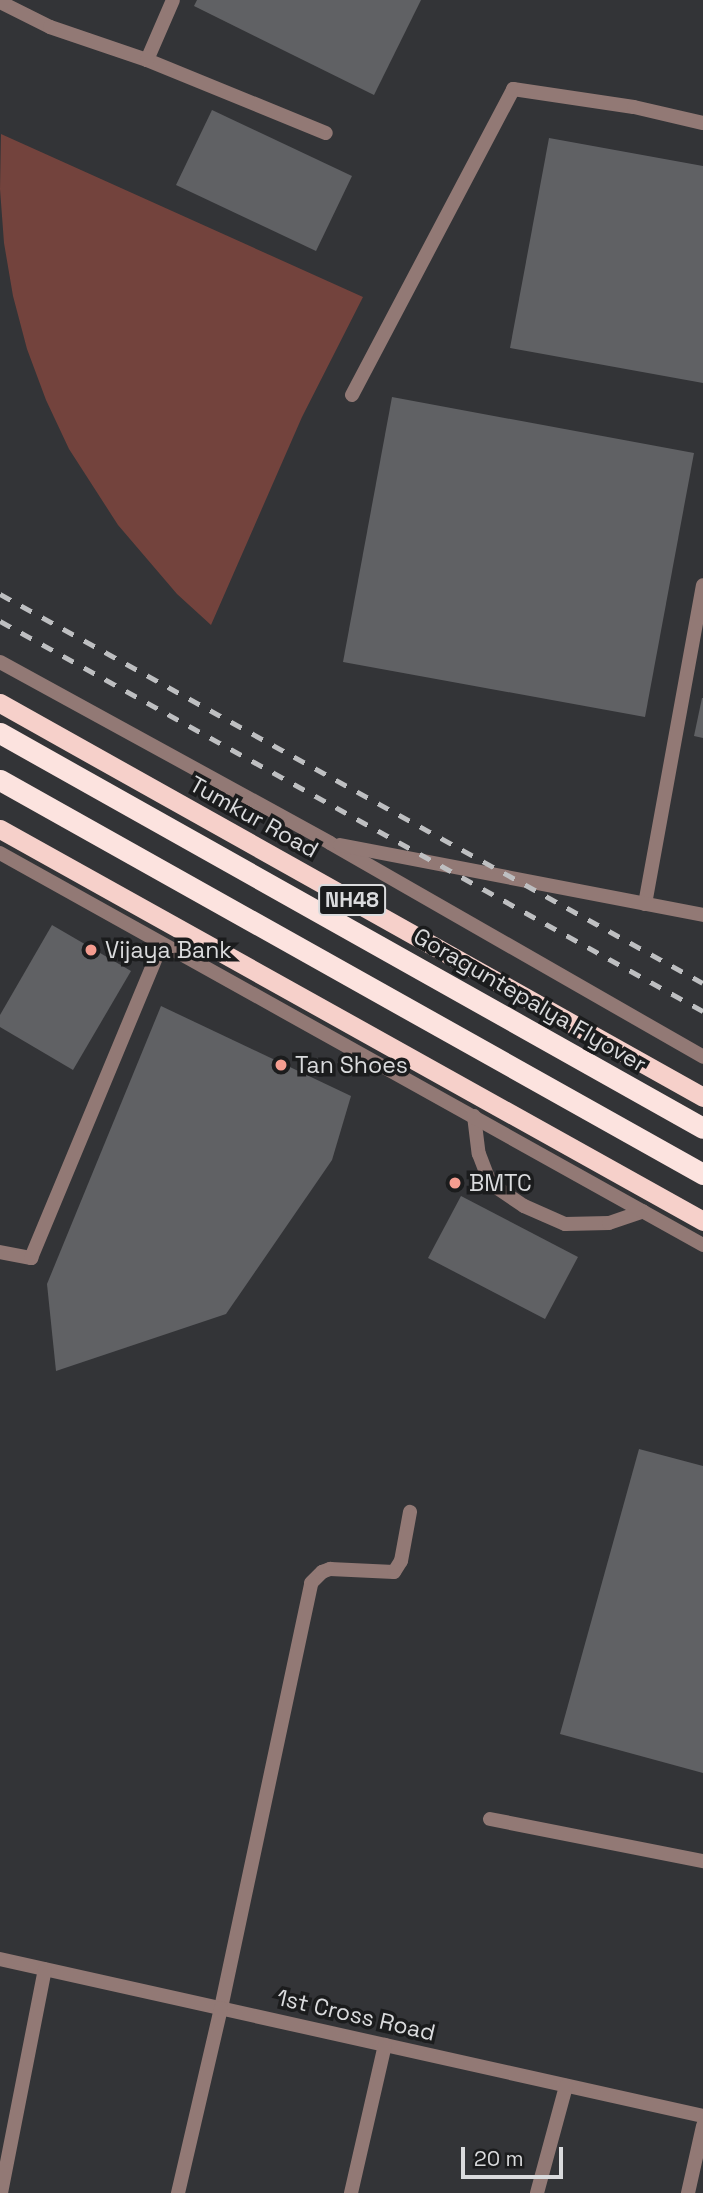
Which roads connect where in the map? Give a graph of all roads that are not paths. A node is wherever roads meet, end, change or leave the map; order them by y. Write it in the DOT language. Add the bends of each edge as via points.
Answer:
graph roads {
  1 [pos="173,0"];
  2 [pos="0,2"];
  3 [pos="147,60"];
  4 [pos="703,123"];
  5 [pos="326,133"];
  6 [pos="352,394"];
  7 [pos="703,585"];
  8 [pos="0,662"];
  9 [pos="0,703"];
  10 [pos="0,733"];
  11 [pos="0,780"];
  12 [pos="0,829"];
  13 [pos="330,842"];
  14 [pos="0,853"];
  15 [pos="645,904"];
  16 [pos="703,915"];
  17 [pos="162,944"];
  18 [pos="703,1057"];
  19 [pos="703,1097"];
  20 [pos="474,1116"];
  21 [pos="703,1128"];
  22 [pos="703,1174"];
  23 [pos="643,1211"];
  24 [pos="703,1221"];
  25 [pos="703,1245"];
  26 [pos="0,1252"];
  27 [pos="410,1512"];
  28 [pos="490,1819"];
  29 [pos="703,1861"];
  30 [pos="0,1959"];
  31 [pos="45,1969"];
  32 [pos="220,2008"];
  33 [pos="385,2045"];
  34 [pos="566,2086"];
  35 [pos="703,2116"];
  36 [pos="703,2126"];
  37 [pos="1,2193"];
  38 [pos="178,2193"];
  39 [pos="351,2193"];
  40 [pos="537,2193"];
  41 [pos="688,2193"];
  1 -- 3 [label="street"];
  2 -- 3 [label="street" via="50,27"];
  3 -- 5 [label="street"];
  4 -- 6 [label="street" via="634,107 513,89"];
  7 -- 15 [label="street"];
  8 -- 13 [label="street"];
  9 -- 19 [label="highway, Tumkur Road / NH48"];
  10 -- 21 [label="highway, Goraguntepalya Flyover"];
  11 -- 22 [label="highway"];
  12 -- 24 [label="highway"];
  13 -- 15 [label="street"];
  13 -- 18 [label="street"];
  14 -- 17 [label="street"];
  15 -- 16 [label="street"];
  17 -- 20 [label="street"];
  17 -- 26 [label="street" via="31,1258"];
  20 -- 23 [label="street"];
  20 -- 23 [label="street" via="490,1183 524,1206 565,1224 610,1223"];
  23 -- 25 [label="street"];
  27 -- 32 [label="street" via="401,1561 394,1572 330,1569 311,1583"];
  28 -- 29 [label="street"];
  30 -- 31 [label="street, 1st Cross Road"];
  31 -- 32 [label="street, 1st Cross Road"];
  31 -- 37 [label="street"];
  32 -- 33 [label="street, 1st Cross Road"];
  32 -- 38 [label="street"];
  33 -- 34 [label="street, 1st Cross Road"];
  33 -- 39 [label="street"];
  34 -- 35 [label="street, 1st Cross Road"];
  34 -- 40 [label="street"];
  36 -- 41 [label="street"];
}
